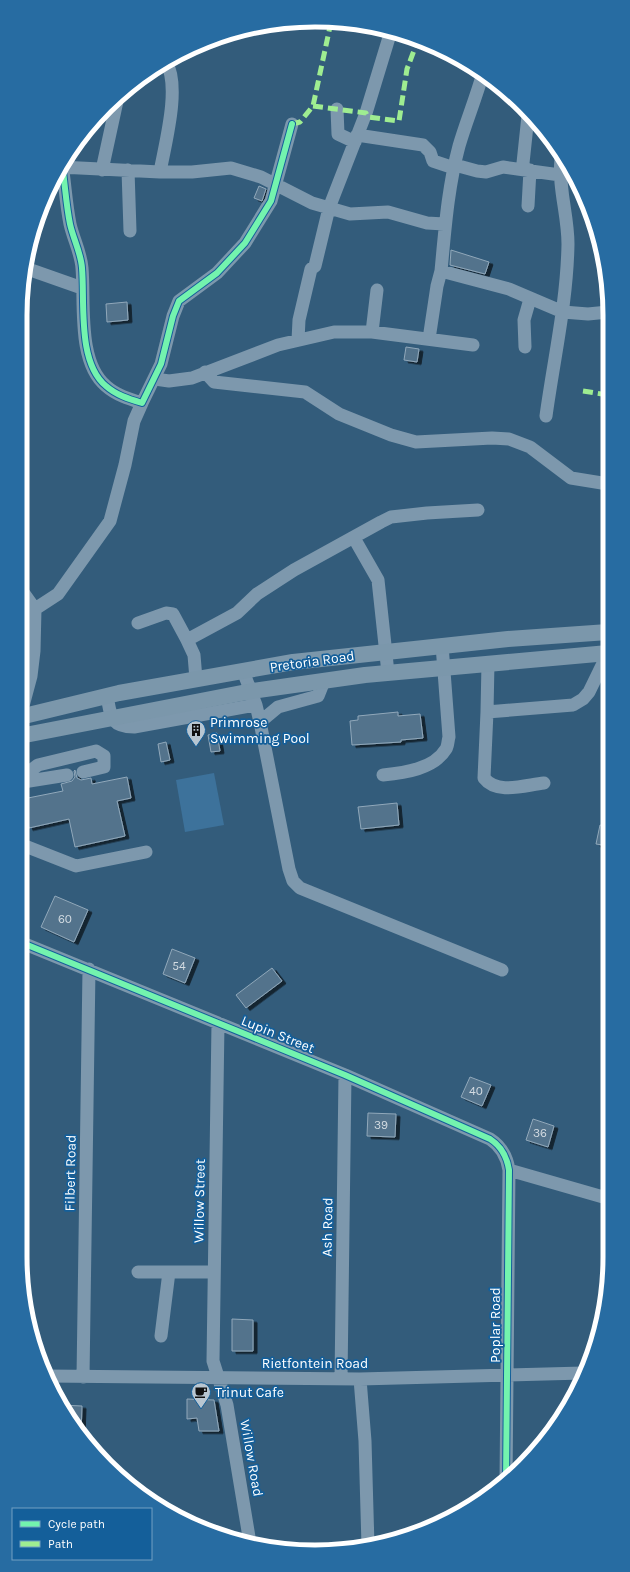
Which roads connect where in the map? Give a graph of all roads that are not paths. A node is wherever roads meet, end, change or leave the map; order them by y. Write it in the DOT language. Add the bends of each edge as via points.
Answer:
graph roads {
  1 [pos="389,37"];
  2 [pos="168,68"];
  3 [pos="481,80"];
  4 [pos="116,107"];
  5 [pos="337,109"];
  6 [pos="528,120"];
  7 [pos="292,124"];
  8 [pos="356,139"];
  9 [pos="455,165"];
  10 [pos="561,166"];
  11 [pos="69,167"];
  12 [pos="527,169"];
  13 [pos="102,170"];
  14 [pos="128,170"];
  15 [pos="160,172"];
  16 [pos="560,175"];
  17 [pos="63,176"];
  18 [pos="276,185"];
  19 [pos="528,206"];
  20 [pos="329,208"];
  21 [pos="444,224"];
  22 [pos="130,231"];
  23 [pos="31,270"];
  24 [pos="441,271"];
  25 [pos="82,288"];
  26 [pos="377,290"];
  27 [pos="530,299"];
  28 [pos="563,312"];
  29 [pos="603,313"];
  30 [pos="372,332"];
  31 [pos="430,339"];
  32 [pos="298,340"];
  33 [pos="473,345"];
  34 [pos="525,347"];
  35 [pos="205,372"];
  36 [pos="155,379"];
  37 [pos="142,403"];
  38 [pos="546,416"];
  39 [pos="603,483"];
  40 [pos="478,510"];
  41 [pos="354,538"];
  42 [pos="27,598"];
  43 [pos="35,609"];
  44 [pos="138,623"];
  45 [pos="603,632"];
  46 [pos="187,640"];
  47 [pos="442,645"];
  48 [pos="386,651"];
  49 [pos="603,653"];
  50 [pos="488,663"];
  51 [pos="603,663"];
  52 [pos="444,667"];
  53 [pos="243,671"];
  54 [pos="388,673"];
  55 [pos="196,679"];
  56 [pos="324,681"];
  57 [pos="27,691"];
  58 [pos="106,696"];
  59 [pos="254,698"];
  60 [pos="487,712"];
  61 [pos="27,715"];
  62 [pos="111,718"];
  63 [pos="260,722"];
  64 [pos="27,735"];
  65 [pos="83,772"];
  66 [pos="67,775"];
  67 [pos="383,776"];
  68 [pos="27,777"];
  69 [pos="544,783"];
  70 [pos="27,785"];
  71 [pos="27,847"];
  72 [pos="146,852"];
  73 [pos="27,945"];
  74 [pos="89,969"];
  75 [pos="502,970"];
  76 [pos="218,1023"];
  77 [pos="345,1075"];
  78 [pos="508,1170"];
  79 [pos="603,1197"];
  80 [pos="138,1272"];
  81 [pos="169,1272"];
  82 [pos="214,1272"];
  83 [pos="161,1336"];
  84 [pos="578,1373"];
  85 [pos="507,1374"];
  86 [pos="53,1376"];
  87 [pos="83,1377"];
  88 [pos="219,1379"];
  89 [pos="341,1379"];
  90 [pos="360,1379"];
  91 [pos="506,1473"];
  92 [pos="249,1537"];
  93 [pos="368,1540"];
  1 -- 8 [label="street"];
  2 -- 15 [label="street" via="172,78 172,98"];
  3 -- 9 [label="street"];
  4 -- 13 [label="street"];
  5 -- 8 [label="street" via="338,134"];
  6 -- 12 [label="street" via="523,163"];
  7 -- 18 [label="street"];
  8 -- 9 [label="street" via="422,145 430,152 433,161 448,166"];
  8 -- 20 [label="street"];
  9 -- 12 [label="street" via="486,172 503,167"];
  9 -- 21 [label="street"];
  10 -- 16 [label="street"];
  11 -- 13 [label="street"];
  12 -- 16 [label="street"];
  12 -- 19 [label="street"];
  13 -- 14 [label="street"];
  14 -- 15 [label="street"];
  14 -- 22 [label="street"];
  15 -- 18 [label="street" via="231,168 261,177"];
  16 -- 28 [label="street" via="568,237"];
  17 -- 25 [label="street" via="68,215 82,267"];
  18 -- 20 [label="street" via="307,201"];
  18 -- 36 [label="street" via="271,201 239,250 217,273 179,301 162,364"];
  20 -- 21 [label="street" via="350,214 388,212 427,224"];
  20 -- 32 [label="street" via="298,320"];
  21 -- 24 [label="street"];
  23 -- 25 [label="street"];
  24 -- 27 [label="street" via="509,289"];
  24 -- 31 [label="street"];
  25 -- 37 [label="street" via="86,342 91,367 105,386 113,392"];
  26 -- 30 [label="street"];
  27 -- 28 [label="street"];
  27 -- 34 [label="street" via="524,320"];
  28 -- 29 [label="street"];
  28 -- 38 [label="street"];
  30 -- 31 [label="street"];
  30 -- 32 [label="street" via="334,332"];
  31 -- 33 [label="street"];
  32 -- 35 [label="street"];
  35 -- 36 [label="street" via="179,380"];
  35 -- 39 [label="street" via="214,382 305,392 339,414 416,442 501,438 520,442 571,478"];
  36 -- 37 [label="street"];
  37 -- 43 [label="street" via="134,421 124,472 110,521 58,594"];
  40 -- 41 [label="street" via="391,517"];
  41 -- 46 [label="street" via="294,570 257,594 237,613"];
  41 -- 48 [label="street" via="378,580"];
  42 -- 43 [label="street"];
  43 -- 57 [label="street" via="34,651"];
  44 -- 46 [label="street" via="166,613 173,614"];
  45 -- 47 [label="main road, Pretoria Road"];
  46 -- 55 [label="street" via="194,655"];
  47 -- 48 [label="main road, Pretoria Road"];
  47 -- 52 [label="street"];
  48 -- 53 [label="main road, Pretoria Road" via="292,662"];
  48 -- 54 [label="street"];
  49 -- 50 [label="main road, Pretoria Road"];
  50 -- 52 [label="main road, Pretoria Road"];
  50 -- 60 [label="street"];
  51 -- 60 [label="street" via="589,692 573,705"];
  52 -- 54 [label="main road, Pretoria Road"];
  52 -- 67 [label="street" via="449,737 446,749 433,762 403,773"];
  53 -- 55 [label="main road, Pretoria Road"];
  53 -- 59 [label="street"];
  54 -- 56 [label="main road, Pretoria Road"];
  55 -- 58 [label="main road, Pretoria Road"];
  56 -- 59 [label="main road, Pretoria Road"];
  56 -- 63 [label="street" via="318,696 278,707"];
  58 -- 61 [label="main road, Pretoria Road"];
  58 -- 62 [label="street"];
  59 -- 62 [label="main road, Pretoria Road"];
  59 -- 63 [label="street"];
  60 -- 69 [label="street" via="484,778 488,784 503,788"];
  62 -- 64 [label="main road, Pretoria Road"];
  63 -- 75 [label="street" via="289,869 295,884"];
  65 -- 68 [label="street" via="104,767 104,756 96,751 38,765"];
  66 -- 70 [label="street"];
  71 -- 72 [label="street" via="76,866"];
  73 -- 74 [label="street, Lupin Street"];
  74 -- 76 [label="street, Lupin Street"];
  74 -- 87 [label="street, Filbert Road"];
  76 -- 77 [label="street, Lupin Street"];
  76 -- 82 [label="street, Willow Street"];
  77 -- 78 [label="street, Lupin Street" via="490,1139 499,1146 505,1156"];
  77 -- 89 [label="street, Ash Road"];
  78 -- 79 [label="street"];
  78 -- 85 [label="street, Poplar Road"];
  80 -- 81 [label="street"];
  81 -- 82 [label="street"];
  81 -- 83 [label="street"];
  82 -- 88 [label="street, Willow Street" via="213,1361"];
  84 -- 85 [label="street, Rietfontein Road"];
  85 -- 90 [label="street, Rietfontein Road"];
  85 -- 91 [label="street, Poplar Road"];
  86 -- 87 [label="street, Rietfontein Road"];
  87 -- 88 [label="street, Rietfontein Road"];
  88 -- 89 [label="street, Rietfontein Road"];
  88 -- 92 [label="street, Willow Road" via="227,1405"];
  89 -- 90 [label="street, Rietfontein Road"];
  90 -- 93 [label="street"];
}
